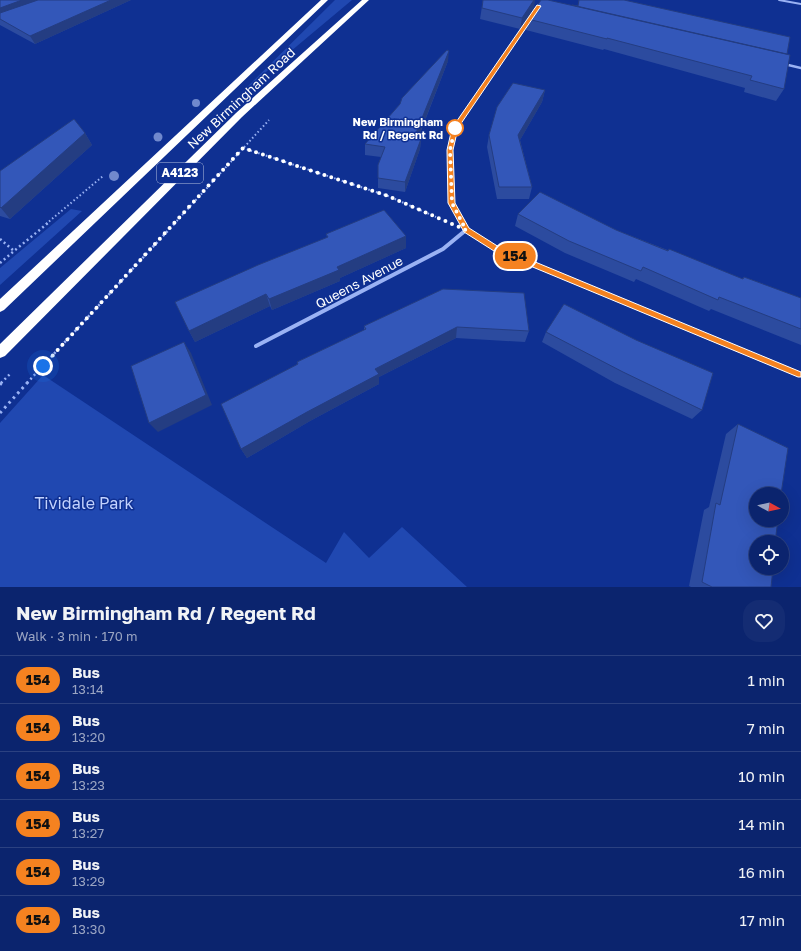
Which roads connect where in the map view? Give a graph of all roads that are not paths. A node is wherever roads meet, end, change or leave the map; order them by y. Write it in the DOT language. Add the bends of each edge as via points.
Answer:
graph roads {
  1 [pos="325,0"];
  2 [pos="366,0"];
  3 [pos="779,0"];
  4 [pos="801,4"];
  5 [pos="530,19"];
  6 [pos="778,63"];
  7 [pos="801,68"];
  8 [pos="466,230"];
  9 [pos="0,307"];
  10 [pos="256,346"];
  11 [pos="0,352"];
  12 [pos="801,375"];
  1 -- 9 [label="highway, New Birmingham Road / A4123"];
  2 -- 11 [label="highway, New Birmingham Road / A4123" via="239,115"];
  3 -- 4 [label="lane"];
  5 -- 8 [label="street" via="455,128 450,150 452,203"];
  6 -- 7 [label="street"];
  8 -- 10 [label="street, Queens Avenue" via="443,249"];
  8 -- 12 [label="street" via="496,249"];
}
